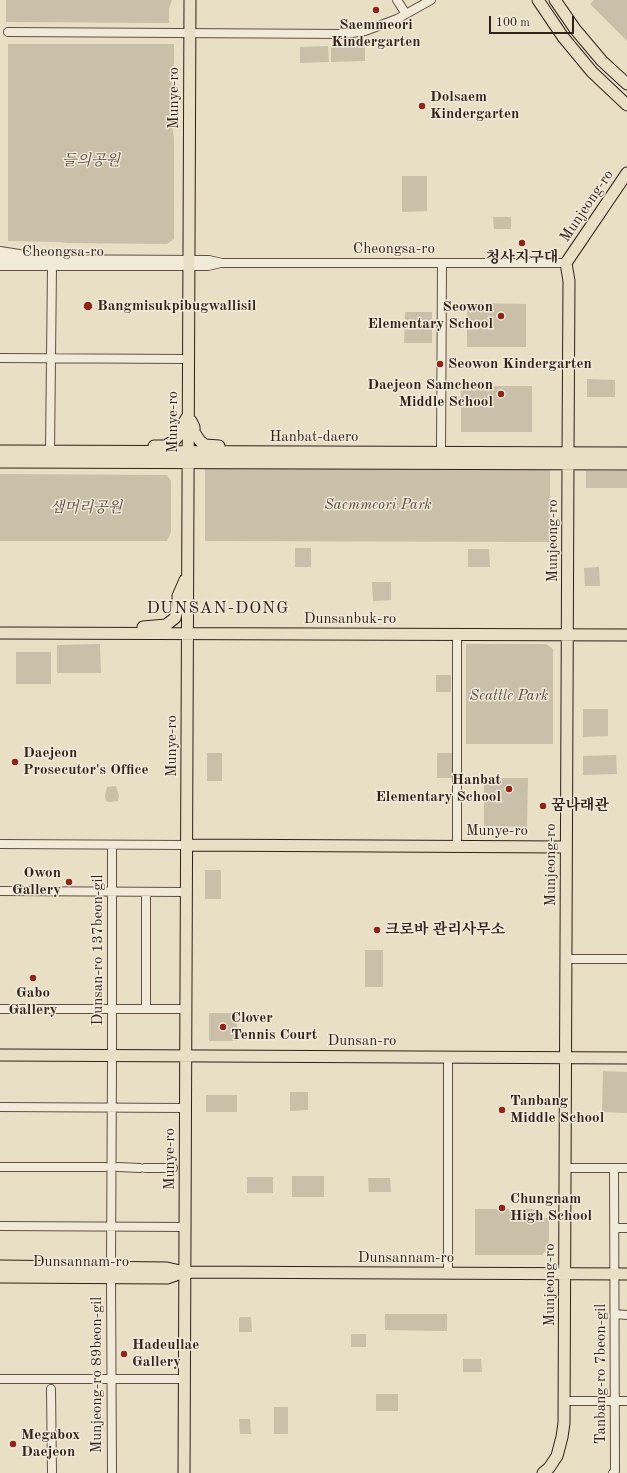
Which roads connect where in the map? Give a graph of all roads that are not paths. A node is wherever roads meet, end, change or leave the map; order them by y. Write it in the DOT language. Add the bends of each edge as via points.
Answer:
graph roads {
  1 [pos="190,0"];
  2 [pos="397,0"];
  3 [pos="431,0"];
  4 [pos="538,0"];
  5 [pos="555,0"];
  6 [pos="406,14"];
  7 [pos="8,32"];
  8 [pos="190,33"];
  9 [pos="627,84"];
  10 [pos="627,105"];
  11 [pos="627,173"];
  12 [pos="0,251"];
  13 [pos="0,258"];
  14 [pos="42,262"];
  15 [pos="188,263"];
  16 [pos="442,263"];
  17 [pos="566,263"];
  18 [pos="0,266"];
  19 [pos="52,266"];
  20 [pos="0,270"];
  21 [pos="0,358"];
  22 [pos="51,358"];
  23 [pos="188,359"];
  24 [pos="188,415"];
  25 [pos="0,451"];
  26 [pos="50,451"];
  27 [pos="148,452"];
  28 [pos="227,452"];
  29 [pos="441,453"];
  30 [pos="627,453"];
  31 [pos="188,457"];
  32 [pos="568,458"];
  33 [pos="0,462"];
  34 [pos="627,464"];
  35 [pos="187,576"];
  36 [pos="0,633"];
  37 [pos="134,634"];
  38 [pos="188,634"];
  39 [pos="457,635"];
  40 [pos="567,635"];
  41 [pos="627,635"];
  42 [pos="0,844"];
  43 [pos="112,844"];
  44 [pos="187,845"];
  45 [pos="456,846"];
  46 [pos="566,847"];
  47 [pos="0,891"];
  48 [pos="112,891"];
  49 [pos="146,892"];
  50 [pos="186,892"];
  51 [pos="566,959"];
  52 [pos="627,960"];
  53 [pos="0,1009"];
  54 [pos="112,1009"];
  55 [pos="146,1009"];
  56 [pos="186,1009"];
  57 [pos="0,1055"];
  58 [pos="627,1058"];
  59 [pos="112,1059"];
  60 [pos="186,1059"];
  61 [pos="448,1060"];
  62 [pos="566,1060"];
  63 [pos="0,1062"];
  64 [pos="627,1064"];
  65 [pos="0,1107"];
  66 [pos="112,1108"];
  67 [pos="185,1108"];
  68 [pos="0,1167"];
  69 [pos="105,1167"];
  70 [pos="118,1168"];
  71 [pos="173,1168"];
  72 [pos="566,1168"];
  73 [pos="614,1168"];
  74 [pos="627,1168"];
  75 [pos="0,1226"];
  76 [pos="111,1227"];
  77 [pos="185,1227"];
  78 [pos="615,1228"];
  79 [pos="627,1228"];
  80 [pos="0,1266"];
  81 [pos="111,1272"];
  82 [pos="185,1272"];
  83 [pos="448,1273"];
  84 [pos="565,1274"];
  85 [pos="615,1274"];
  86 [pos="627,1274"];
  87 [pos="0,1277"];
  88 [pos="615,1314"];
  89 [pos="627,1315"];
  90 [pos="0,1379"];
  91 [pos="111,1379"];
  92 [pos="184,1379"];
  93 [pos="51,1388"];
  94 [pos="615,1401"];
  95 [pos="627,1401"];
  96 [pos="564,1402"];
  97 [pos="615,1472"];
  98 [pos="52,1473"];
  99 [pos="112,1473"];
  100 [pos="184,1473"];
  101 [pos="543,1473"];
  1 -- 8 [label="main road, Munye-ro"];
  2 -- 6 [label="street"];
  3 -- 6 [label="street"];
  4 -- 10 [label="main road" via="563,37"];
  5 -- 9 [label="main road" via="602,62"];
  6 -- 8 [label="street" via="382,25 345,34"];
  7 -- 8 [label="street"];
  8 -- 15 [label="main road, Munye-ro"];
  11 -- 17 [label="main road, Munjeong-ro"];
  12 -- 14 [label="street"];
  13 -- 14 [label="street, Cheongsa-ro"];
  14 -- 15 [label="street, Cheongsa-ro"];
  14 -- 18 [label="street, Cheongsa-ro"];
  14 -- 19 [label="street, Cheongsa-ro"];
  14 -- 20 [label="street"];
  15 -- 16 [label="street, Cheongsa-ro" via="208,266 222,263"];
  15 -- 19 [label="street, Cheongsa-ro"];
  15 -- 23 [label="main road, Munye-ro"];
  16 -- 17 [label="street, Cheongsa-ro"];
  16 -- 29 [label="street"];
  17 -- 32 [label="main road, Munjeong-ro" via="569,281"];
  19 -- 22 [label="street"];
  21 -- 22 [label="street"];
  22 -- 23 [label="street"];
  22 -- 26 [label="street"];
  23 -- 24 [label="main road, Munye-ro"];
  24 -- 27 [label="main road" via="174,442 165,446 154,446"];
  24 -- 28 [label="main road" via="200,441 209,446 220,446"];
  24 -- 31 [label="main road, Munye-ro"];
  25 -- 26 [label="main road, Hanbat-daero"];
  26 -- 27 [label="main road, Hanbat-daero"];
  27 -- 31 [label="main road, Hanbat-daero"];
  28 -- 29 [label="main road, Hanbat-daero"];
  28 -- 31 [label="main road, Hanbat-daero"];
  29 -- 32 [label="main road, Hanbat-daero"];
  30 -- 32 [label="main road, Hanbat-daero"];
  31 -- 32 [label="main road, Hanbat-daero"];
  31 -- 33 [label="main road, Hanbat-daero"];
  31 -- 35 [label="main road, Munye-ro"];
  32 -- 34 [label="main road, Hanbat-daero"];
  32 -- 40 [label="main road, Munjeong-ro"];
  35 -- 37 [label="main road" via="178,596 177,613 172,622 161,626 145,626"];
  35 -- 38 [label="main road, Munye-ro"];
  36 -- 37 [label="main road, Dunsanbuk-ro"];
  37 -- 38 [label="main road, Dunsanbuk-ro"];
  38 -- 39 [label="main road, Dunsanbuk-ro"];
  38 -- 44 [label="main road, Munye-ro"];
  39 -- 40 [label="main road, Dunsanbuk-ro"];
  39 -- 45 [label="street"];
  40 -- 41 [label="main road, Dunsanbuk-ro"];
  40 -- 46 [label="main road, Munjeong-ro"];
  42 -- 43 [label="street"];
  43 -- 44 [label="street"];
  43 -- 48 [label="street, Dunsan-ro 137beon-gil"];
  44 -- 45 [label="main road, Munye-ro"];
  44 -- 50 [label="main road, Munye-ro"];
  45 -- 46 [label="main road, Munye-ro"];
  46 -- 51 [label="main road, Munjeong-ro"];
  47 -- 48 [label="street"];
  48 -- 49 [label="street"];
  48 -- 54 [label="street, Dunsan-ro 137beon-gil"];
  49 -- 50 [label="street"];
  49 -- 55 [label="street"];
  50 -- 56 [label="main road, Munye-ro"];
  51 -- 52 [label="street"];
  51 -- 62 [label="main road, Munjeong-ro"];
  53 -- 54 [label="street"];
  54 -- 55 [label="street"];
  54 -- 59 [label="street, Dunsan-ro 137beon-gil"];
  55 -- 56 [label="street"];
  56 -- 60 [label="main road, Munye-ro"];
  57 -- 59 [label="main road, Dunsan-ro"];
  58 -- 62 [label="main road, Dunsan-ro"];
  59 -- 60 [label="main road, Dunsan-ro"];
  59 -- 63 [label="main road, Dunsan-ro"];
  59 -- 66 [label="street, Dunsan-ro 137beon-gil"];
  60 -- 61 [label="main road, Dunsan-ro"];
  60 -- 67 [label="main road, Munye-ro"];
  61 -- 62 [label="main road, Dunsan-ro"];
  61 -- 83 [label="street"];
  62 -- 64 [label="main road, Dunsan-ro"];
  62 -- 72 [label="main road, Munjeong-ro"];
  65 -- 66 [label="street"];
  66 -- 67 [label="street"];
  66 -- 76 [label="street, Munjeong-ro 89beon-gil"];
  67 -- 77 [label="main road, Munye-ro"];
  68 -- 69 [label="street"];
  70 -- 71 [label="street"];
  72 -- 73 [label="street"];
  72 -- 84 [label="main road, Munjeong-ro"];
  73 -- 74 [label="street"];
  73 -- 78 [label="street, Tanbang-ro 7beon-gil"];
  75 -- 76 [label="street"];
  76 -- 77 [label="street"];
  76 -- 81 [label="street, Munjeong-ro 89beon-gil"];
  77 -- 82 [label="main road, Munye-ro"];
  78 -- 79 [label="street"];
  78 -- 85 [label="street, Tanbang-ro 7beon-gil"];
  80 -- 81 [label="main road, Dunsannam-ro"];
  81 -- 82 [label="main road, Dunsannam-ro" via="167,1268"];
  81 -- 87 [label="main road, Dunsannam-ro"];
  81 -- 91 [label="street, Munjeong-ro 89beon-gil"];
  82 -- 83 [label="main road, Dunsannam-ro"];
  82 -- 92 [label="main road, Munye-ro"];
  83 -- 84 [label="main road, Dunsannam-ro"];
  84 -- 85 [label="main road, Dunsannam-ro"];
  84 -- 96 [label="main road, Munjeong-ro"];
  85 -- 86 [label="main road, Dunsannam-ro"];
  85 -- 88 [label="street, Tanbang-ro 7beon-gil"];
  88 -- 89 [label="street"];
  88 -- 94 [label="street, Tanbang-ro 7beon-gil"];
  90 -- 91 [label="street"];
  91 -- 92 [label="street"];
  91 -- 99 [label="street, Munjeong-ro 89beon-gil"];
  92 -- 100 [label="main road, Munye-ro"];
  93 -- 98 [label="street"];
  94 -- 95 [label="street"];
  94 -- 96 [label="street"];
  94 -- 97 [label="street, Tanbang-ro 7beon-gil"];
  96 -- 101 [label="main road, Munjeong-ro" via="564,1430 559,1451"];
}
